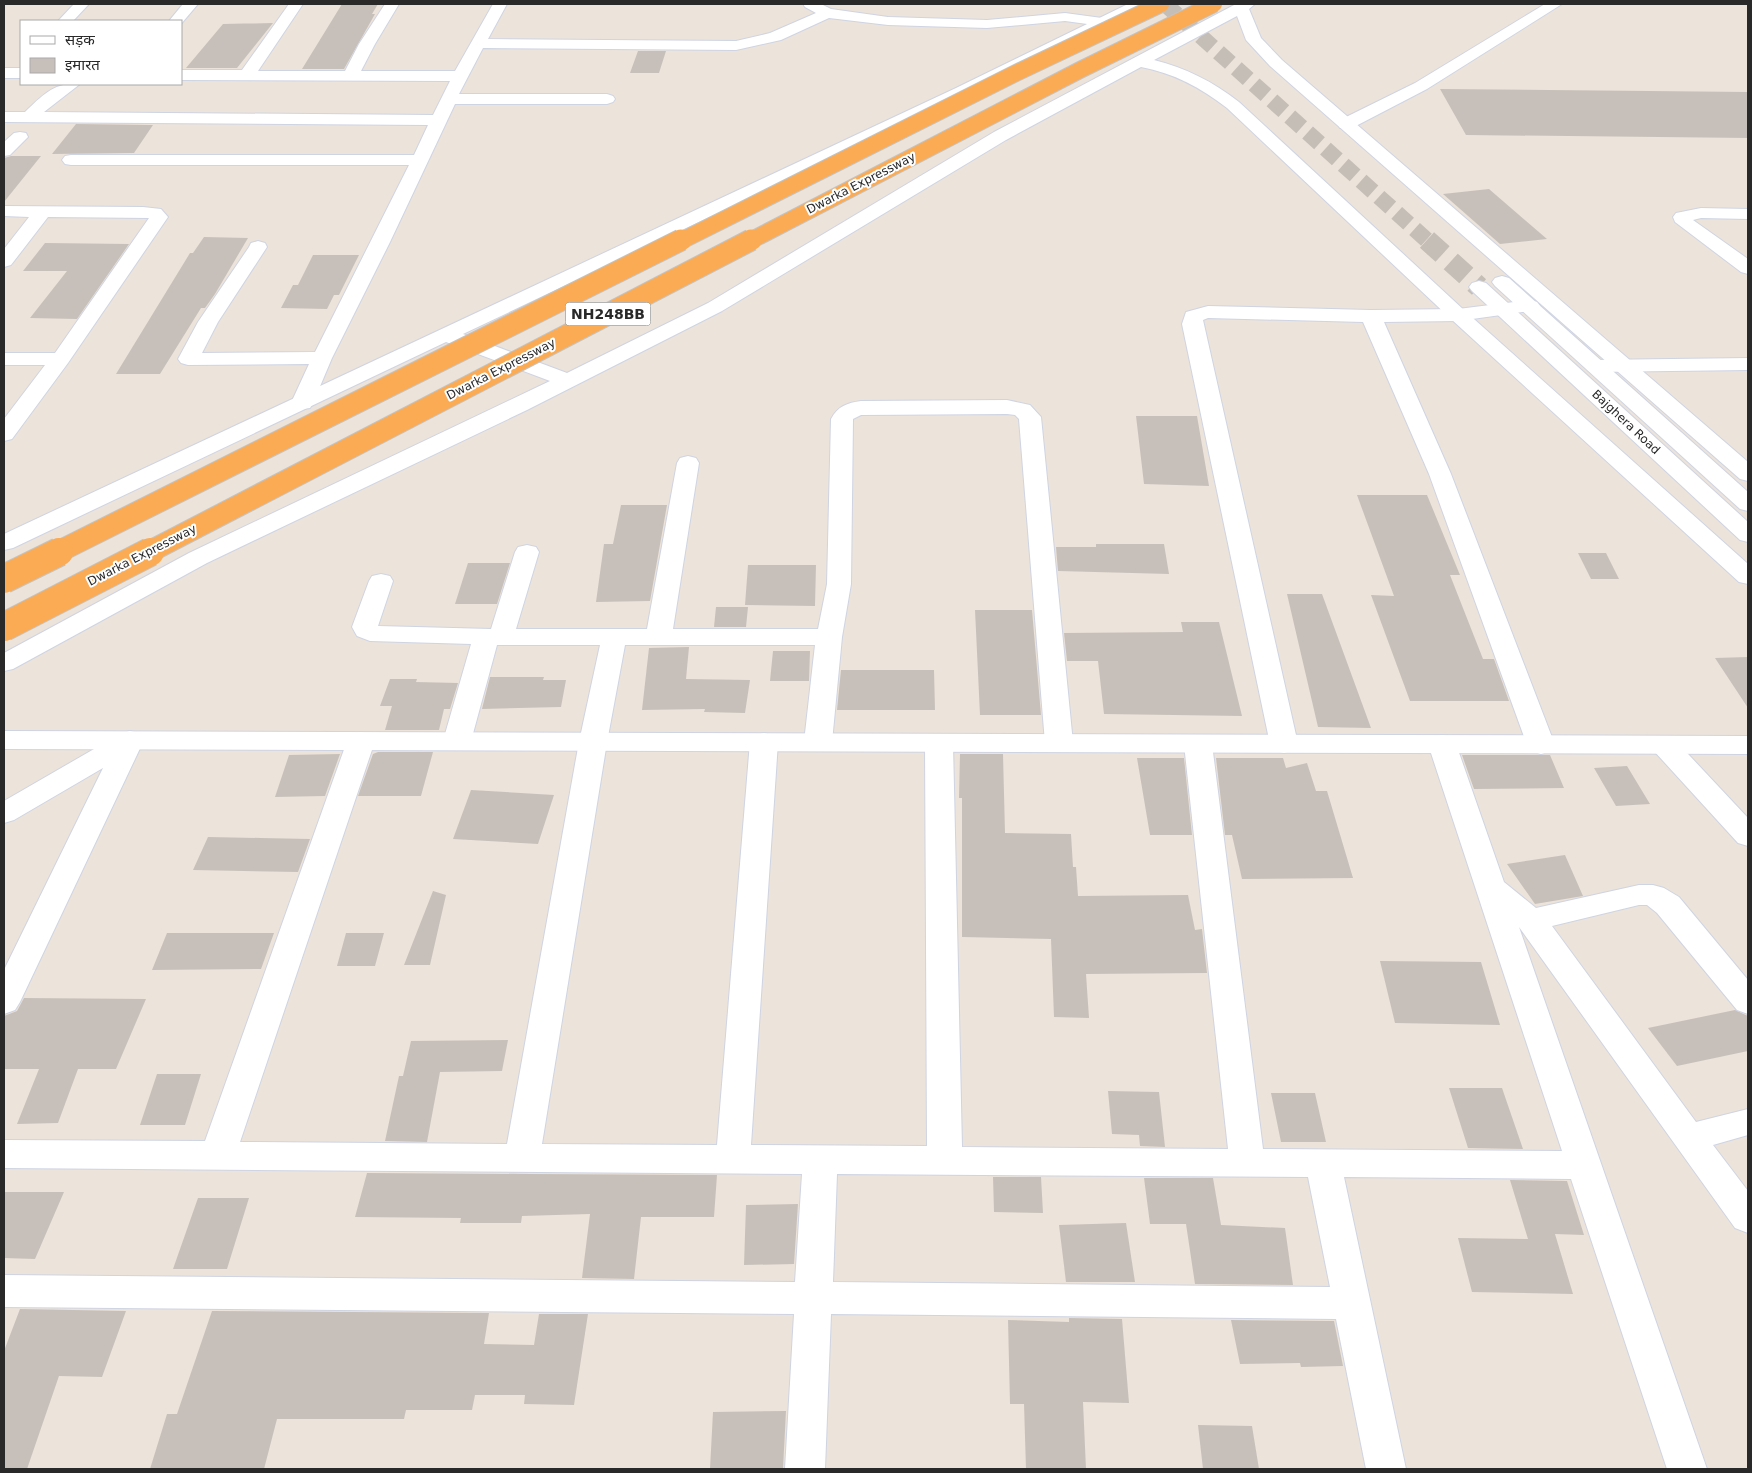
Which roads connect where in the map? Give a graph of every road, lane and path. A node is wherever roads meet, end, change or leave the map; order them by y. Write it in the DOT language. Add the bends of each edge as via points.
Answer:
graph roads {
  1 [pos="82,4"];
  2 [pos="192,4"];
  3 [pos="296,4"];
  4 [pos="392,4"];
  5 [pos="500,4"];
  6 [pos="808,4"];
  7 [pos="1161,4"];
  8 [pos="1214,4"];
  9 [pos="1555,4"];
  10 [pos="1132,5"];
  11 [pos="1244,6"];
  12 [pos="826,13"];
  13 [pos="65,20"];
  14 [pos="177,20"];
  15 [pos="1102,22"];
  16 [pos="478,43"];
  17 [pos="1136,62"];
  18 [pos="182,74"];
  19 [pos="247,76"];
  20 [pos="460,76"];
  21 [pos="350,77"];
  22 [pos="1426,82"];
  23 [pos="1454,84"];
  24 [pos="70,85"];
  25 [pos="449,99"];
  26 [pos="607,99"];
  27 [pos="4,117"];
  28 [pos="29,117"];
  29 [pos="439,120"];
  30 [pos="1346,124"];
  31 [pos="20,137"];
  32 [pos="4,151"];
  33 [pos="71,160"];
  34 [pos="420,160"];
  35 [pos="4,211"];
  36 [pos="43,211"];
  37 [pos="1748,214"];
  38 [pos="258,247"];
  39 [pos="4,260"];
  40 [pos="1748,268"];
  41 [pos="1502,282"];
  42 [pos="1479,287"];
  43 [pos="1530,306"];
  44 [pos="1504,309"];
  45 [pos="1458,315"];
  46 [pos="1371,316"];
  47 [pos="446,335"];
  48 [pos="322,358"];
  49 [pos="4,359"];
  50 [pos="61,359"];
  51 [pos="1748,364"];
  52 [pos="1595,366"];
  53 [pos="1624,366"];
  54 [pos="567,380"];
  55 [pos="302,403"];
  56 [pos="4,434"];
  57 [pos="688,463"];
  58 [pos="1748,474"];
  59 [pos="1748,504"];
  60 [pos="1748,535"];
  61 [pos="4,543"];
  62 [pos="527,552"];
  63 [pos="1748,577"];
  64 [pos="4,579"];
  65 [pos="380,581"];
  66 [pos="4,626"];
  67 [pos="494,637"];
  68 [pos="614,637"];
  69 [pos="659,637"];
  70 [pos="829,637"];
  71 [pos="4,662"];
  72 [pos="4,740"];
  73 [pos="130,740"];
  74 [pos="361,741"];
  75 [pos="456,741"];
  76 [pos="593,742"];
  77 [pos="764,742"];
  78 [pos="818,742"];
  79 [pos="938,743"];
  80 [pos="1059,743"];
  81 [pos="1198,744"];
  82 [pos="1284,744"];
  83 [pos="1442,744"];
  84 [pos="1541,745"];
  85 [pos="1664,745"];
  86 [pos="1748,745"];
  87 [pos="4,813"];
  88 [pos="1748,836"];
  89 [pos="1490,887"];
  90 [pos="1531,920"];
  91 [pos="8,985"];
  92 [pos="1748,1002"];
  93 [pos="1748,1122"];
  94 [pos="1688,1138"];
  95 [pos="4,1154"];
  96 [pos="218,1156"];
  97 [pos="522,1158"];
  98 [pos="733,1159"];
  99 [pos="820,1160"];
  100 [pos="945,1161"];
  101 [pos="1247,1163"];
  102 [pos="1323,1164"];
  103 [pos="1585,1166"];
  104 [pos="1748,1218"];
  105 [pos="4,1291"];
  106 [pos="813,1298"];
  107 [pos="1352,1303"];
  108 [pos="805,1469"];
  109 [pos="1386,1469"];
  110 [pos="1687,1469"];
  1 -- 13 [label="street"];
  2 -- 14 [label="street"];
  3 -- 19 [label="street"];
  4 -- 21 [label="street"];
  5 -- 16 [label="street"];
  6 -- 12 [label="street"];
  7 -- 64 [label="highway, Dwarka Expressway / NH248BB, bridge" via="1032,65"];
  8 -- 66 [label="highway, Dwarka Expressway / NH248BB, bridge" via="1080,70"];
  9 -- 22 [label="street"];
  10 -- 15 [label="street"];
  11 -- 17 [label="street"];
  11 -- 30 [label="street" via="1254,40"];
  12 -- 15 [label="street" via="874,20 955,24 1065,17"];
  12 -- 16 [label="street" via="775,38 743,45"];
  15 -- 47 [label="street"];
  16 -- 20 [label="street"];
  17 -- 45 [label="street" via="1182,72 1218,93"];
  17 -- 54 [label="street" via="1000,136 714,307"];
  18 -- 19 [label="street"];
  19 -- 21 [label="street"];
  20 -- 21 [label="street"];
  20 -- 25 [label="street"];
  22 -- 23 [label="street"];
  22 -- 30 [label="street"];
  24 -- 28 [label="street"];
  25 -- 26 [label="street"];
  25 -- 29 [label="street"];
  27 -- 28 [label="street"];
  28 -- 29 [label="street"];
  29 -- 34 [label="street"];
  30 -- 53 [label="street"];
  31 -- 32 [label="street"];
  33 -- 34 [label="street"];
  34 -- 48 [label="street"];
  35 -- 36 [label="street"];
  36 -- 39 [label="street"];
  36 -- 50 [label="street" via="143,212 155,213 159,217"];
  37 -- 40 [label="street" via="1701,213 1682,217 1684,222"];
  38 -- 48 [label="street" via="208,322 188,359"];
  41 -- 43 [label="street, Bajghera Road"];
  42 -- 44 [label="street, Bajghera Road"];
  43 -- 44 [label="street"];
  43 -- 52 [label="street, Bajghera Road"];
  44 -- 45 [label="street"];
  44 -- 60 [label="street, Bajghera Road"];
  45 -- 46 [label="street"];
  45 -- 63 [label="street"];
  46 -- 82 [label="street" via="1208,312 1192,319"];
  46 -- 84 [label="street" via="1440,474"];
  47 -- 54 [label="street"];
  47 -- 55 [label="street"];
  48 -- 55 [label="street"];
  49 -- 50 [label="street"];
  50 -- 56 [label="street"];
  51 -- 53 [label="street"];
  52 -- 53 [label="street"];
  52 -- 59 [label="street, Bajghera Road"];
  53 -- 58 [label="street"];
  54 -- 71 [label="street" via="198,558"];
  55 -- 61 [label="street"];
  57 -- 69 [label="street"];
  62 -- 67 [label="street"];
  65 -- 67 [label="street" via="365,627 367,632"];
  67 -- 68 [label="street"];
  67 -- 75 [label="street"];
  68 -- 69 [label="street"];
  68 -- 76 [label="street"];
  69 -- 70 [label="street"];
  70 -- 78 [label="street"];
  70 -- 80 [label="street" via="839,584 842,419 846,412 861,408 1007,407 1022,410 1030,417"];
  72 -- 73 [label="street"];
  73 -- 74 [label="street"];
  73 -- 87 [label="street"];
  73 -- 91 [label="street"];
  74 -- 75 [label="street"];
  74 -- 96 [label="street"];
  75 -- 76 [label="street"];
  76 -- 77 [label="street"];
  76 -- 97 [label="street"];
  77 -- 78 [label="street"];
  77 -- 98 [label="street"];
  78 -- 79 [label="street"];
  79 -- 80 [label="street"];
  79 -- 100 [label="street"];
  80 -- 81 [label="street"];
  81 -- 82 [label="street"];
  81 -- 101 [label="street"];
  82 -- 83 [label="street"];
  83 -- 84 [label="street"];
  83 -- 89 [label="street"];
  84 -- 85 [label="street"];
  85 -- 86 [label="street"];
  85 -- 88 [label="street"];
  89 -- 90 [label="street"];
  89 -- 103 [label="street"];
  90 -- 92 [label="street" via="1653,894 1668,905"];
  90 -- 94 [label="street"];
  93 -- 94 [label="street"];
  94 -- 104 [label="street"];
  95 -- 96 [label="street"];
  96 -- 97 [label="street"];
  97 -- 98 [label="street"];
  98 -- 99 [label="street"];
  99 -- 100 [label="street"];
  99 -- 106 [label="street"];
  100 -- 101 [label="street"];
  101 -- 102 [label="street"];
  102 -- 103 [label="street"];
  102 -- 107 [label="street"];
  103 -- 110 [label="street"];
  105 -- 106 [label="street"];
  106 -- 107 [label="street"];
  106 -- 108 [label="street"];
  107 -- 109 [label="street"];
}
